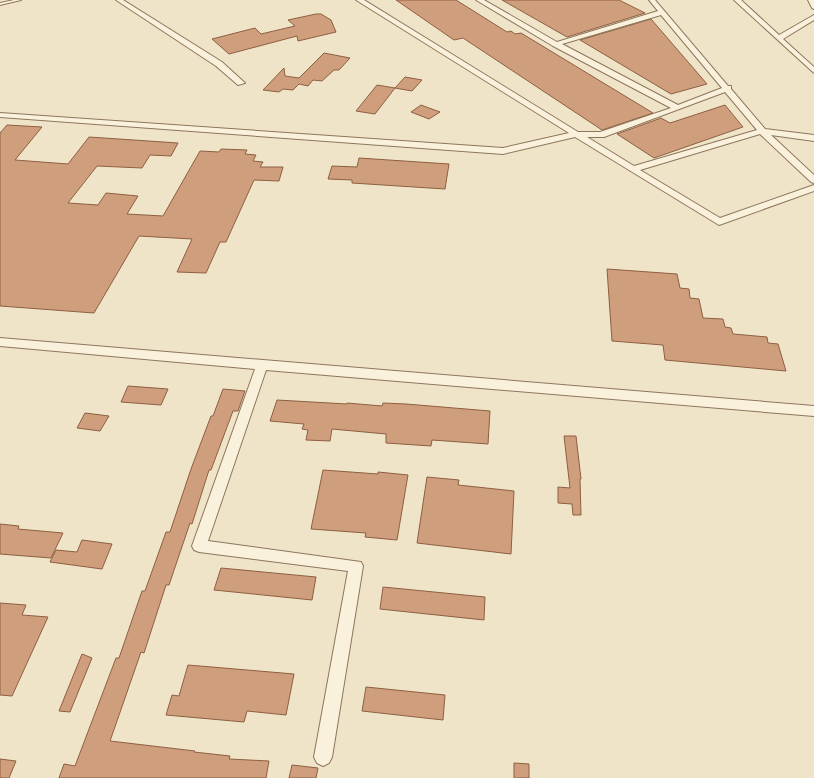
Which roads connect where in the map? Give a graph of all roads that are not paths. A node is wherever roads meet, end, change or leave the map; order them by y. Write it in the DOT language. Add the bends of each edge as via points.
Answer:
graph roads {
  1 [pos="19,0"];
  2 [pos="119,0"];
  3 [pos="359,0"];
  4 [pos="479,0"];
  5 [pos="652,0"];
  6 [pos="737,0"];
  7 [pos="811,0"];
  8 [pos="0,4"];
  9 [pos="814,7"];
  10 [pos="663,12"];
  11 [pos="814,17"];
  12 [pos="779,38"];
  13 [pos="556,44"];
  14 [pos="814,72"];
  15 [pos="241,83"];
  16 [pos="728,88"];
  17 [pos="678,108"];
  18 [pos="0,115"];
  19 [pos="762,131"];
  20 [pos="576,134"];
  21 [pos="814,138"];
  22 [pos="633,169"];
  23 [pos="814,180"];
  24 [pos="814,188"];
  25 [pos="0,342"];
  26 [pos="262,365"];
  27 [pos="814,411"];
  28 [pos="323,757"];
  1 -- 8 [label="lane"];
  2 -- 15 [label="street" via="219,64"];
  3 -- 20 [label="street"];
  4 -- 13 [label="street"];
  5 -- 10 [label="street"];
  6 -- 12 [label="street"];
  7 -- 9 [label="street"];
  10 -- 13 [label="street"];
  10 -- 16 [label="street"];
  11 -- 12 [label="street"];
  12 -- 14 [label="street"];
  13 -- 17 [label="street"];
  16 -- 17 [label="street"];
  16 -- 19 [label="street"];
  17 -- 20 [label="street" via="601,135"];
  18 -- 20 [label="street" via="503,151"];
  19 -- 21 [label="street"];
  19 -- 22 [label="street"];
  19 -- 23 [label="street"];
  20 -- 22 [label="street"];
  22 -- 24 [label="street" via="719,222"];
  25 -- 26 [label="street"];
  26 -- 27 [label="street"];
  26 -- 28 [label="street" via="200,546 356,566"];
}
